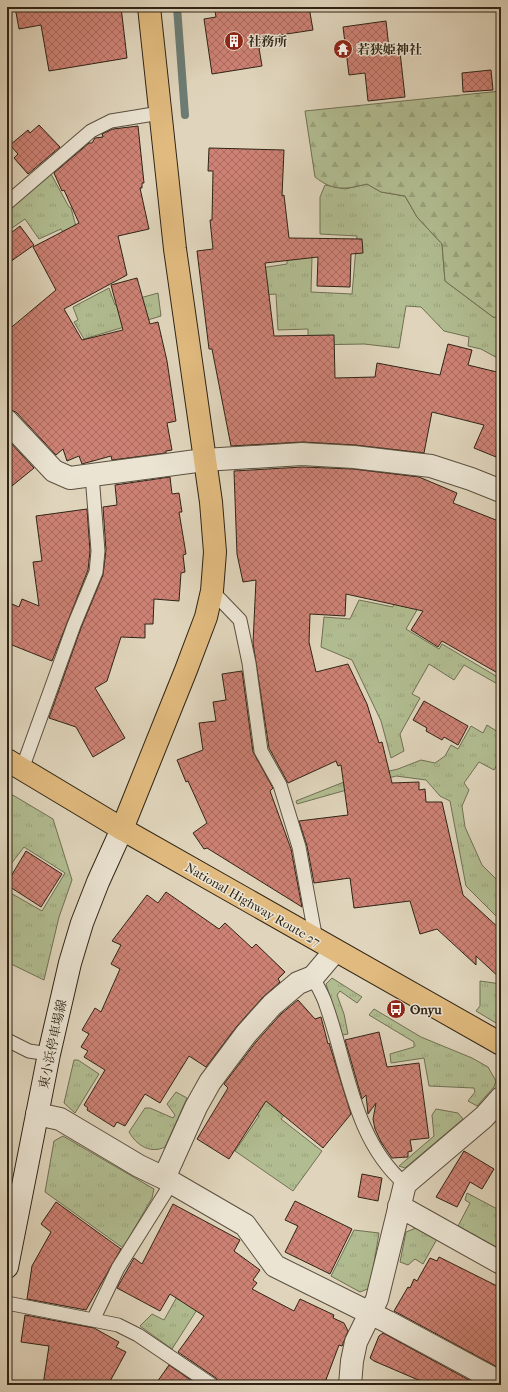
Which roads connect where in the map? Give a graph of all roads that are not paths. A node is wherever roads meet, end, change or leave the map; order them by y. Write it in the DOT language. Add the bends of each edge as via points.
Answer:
graph roads {
  1 [pos="149,7"];
  2 [pos="160,113"];
  3 [pos="7,203"];
  4 [pos="7,421"];
  5 [pos="204,460"];
  6 [pos="92,475"];
  7 [pos="501,491"];
  8 [pos="212,591"];
  9 [pos="14,765"];
  10 [pos="122,829"];
  11 [pos="316,940"];
  12 [pos="335,950"];
  13 [pos="313,977"];
  14 [pos="7,1040"];
  15 [pos="501,1044"];
  16 [pos="49,1054"];
  17 [pos="501,1098"];
  18 [pos="37,1114"];
  19 [pos="168,1180"];
  20 [pos="405,1184"];
  21 [pos="13,1198"];
  22 [pos="399,1206"];
  23 [pos="501,1263"];
  24 [pos="7,1267"];
  25 [pos="7,1303"];
  26 [pos="370,1314"];
  27 [pos="94,1318"];
  28 [pos="501,1383"];
  29 [pos="212,1385"];
  30 [pos="350,1385"];
  1 -- 2 [label="main road"];
  2 -- 3 [label="lane" via="111,121 91,132"];
  2 -- 5 [label="main road" via="186,336"];
  4 -- 6 [label="street" via="54,471 70,478"];
  5 -- 6 [label="street"];
  5 -- 7 [label="street" via="302,454 354,457 430,466"];
  5 -- 8 [label="main road" via="215,552"];
  6 -- 9 [label="lane" via="98,551 96,572"];
  8 -- 10 [label="main road" via="206,617 186,670"];
  8 -- 11 [label="lane" via="240,620 249,663 261,751 280,785 299,847"];
  9 -- 10 [label="main road, National Highway Route 27"];
  10 -- 11 [label="main road, National Highway Route 27"];
  10 -- 16 [label="street, 東小浜停車場線" via="82,923"];
  11 -- 12 [label="main road, National Highway Route 27"];
  12 -- 13 [label="street"];
  12 -- 15 [label="main road, National Highway Route 27"];
  13 -- 19 [label="street" via="298,983 272,1005 246,1034 210,1082 196,1107"];
  13 -- 20 [label="lane" via="326,1004 365,1131 392,1173"];
  14 -- 16 [label="lane" via="29,1050"];
  16 -- 18 [label="street, 東小浜停車場線"];
  17 -- 20 [label="street" via="484,1118"];
  18 -- 19 [label="street" via="60,1120"];
  18 -- 21 [label="street, 東小浜停車場線"];
  19 -- 26 [label="street" via="245,1225 275,1266"];
  19 -- 27 [label="lane" via="118,1268"];
  20 -- 22 [label="street"];
  21 -- 24 [label="street, 東小浜停車場線"];
  22 -- 23 [label="street"];
  22 -- 26 [label="street" via="378,1299"];
  25 -- 27 [label="lane"];
  26 -- 28 [label="street"];
  26 -- 30 [label="street" via="356,1342"];
  27 -- 29 [label="lane" via="118,1324 138,1335"];
}
